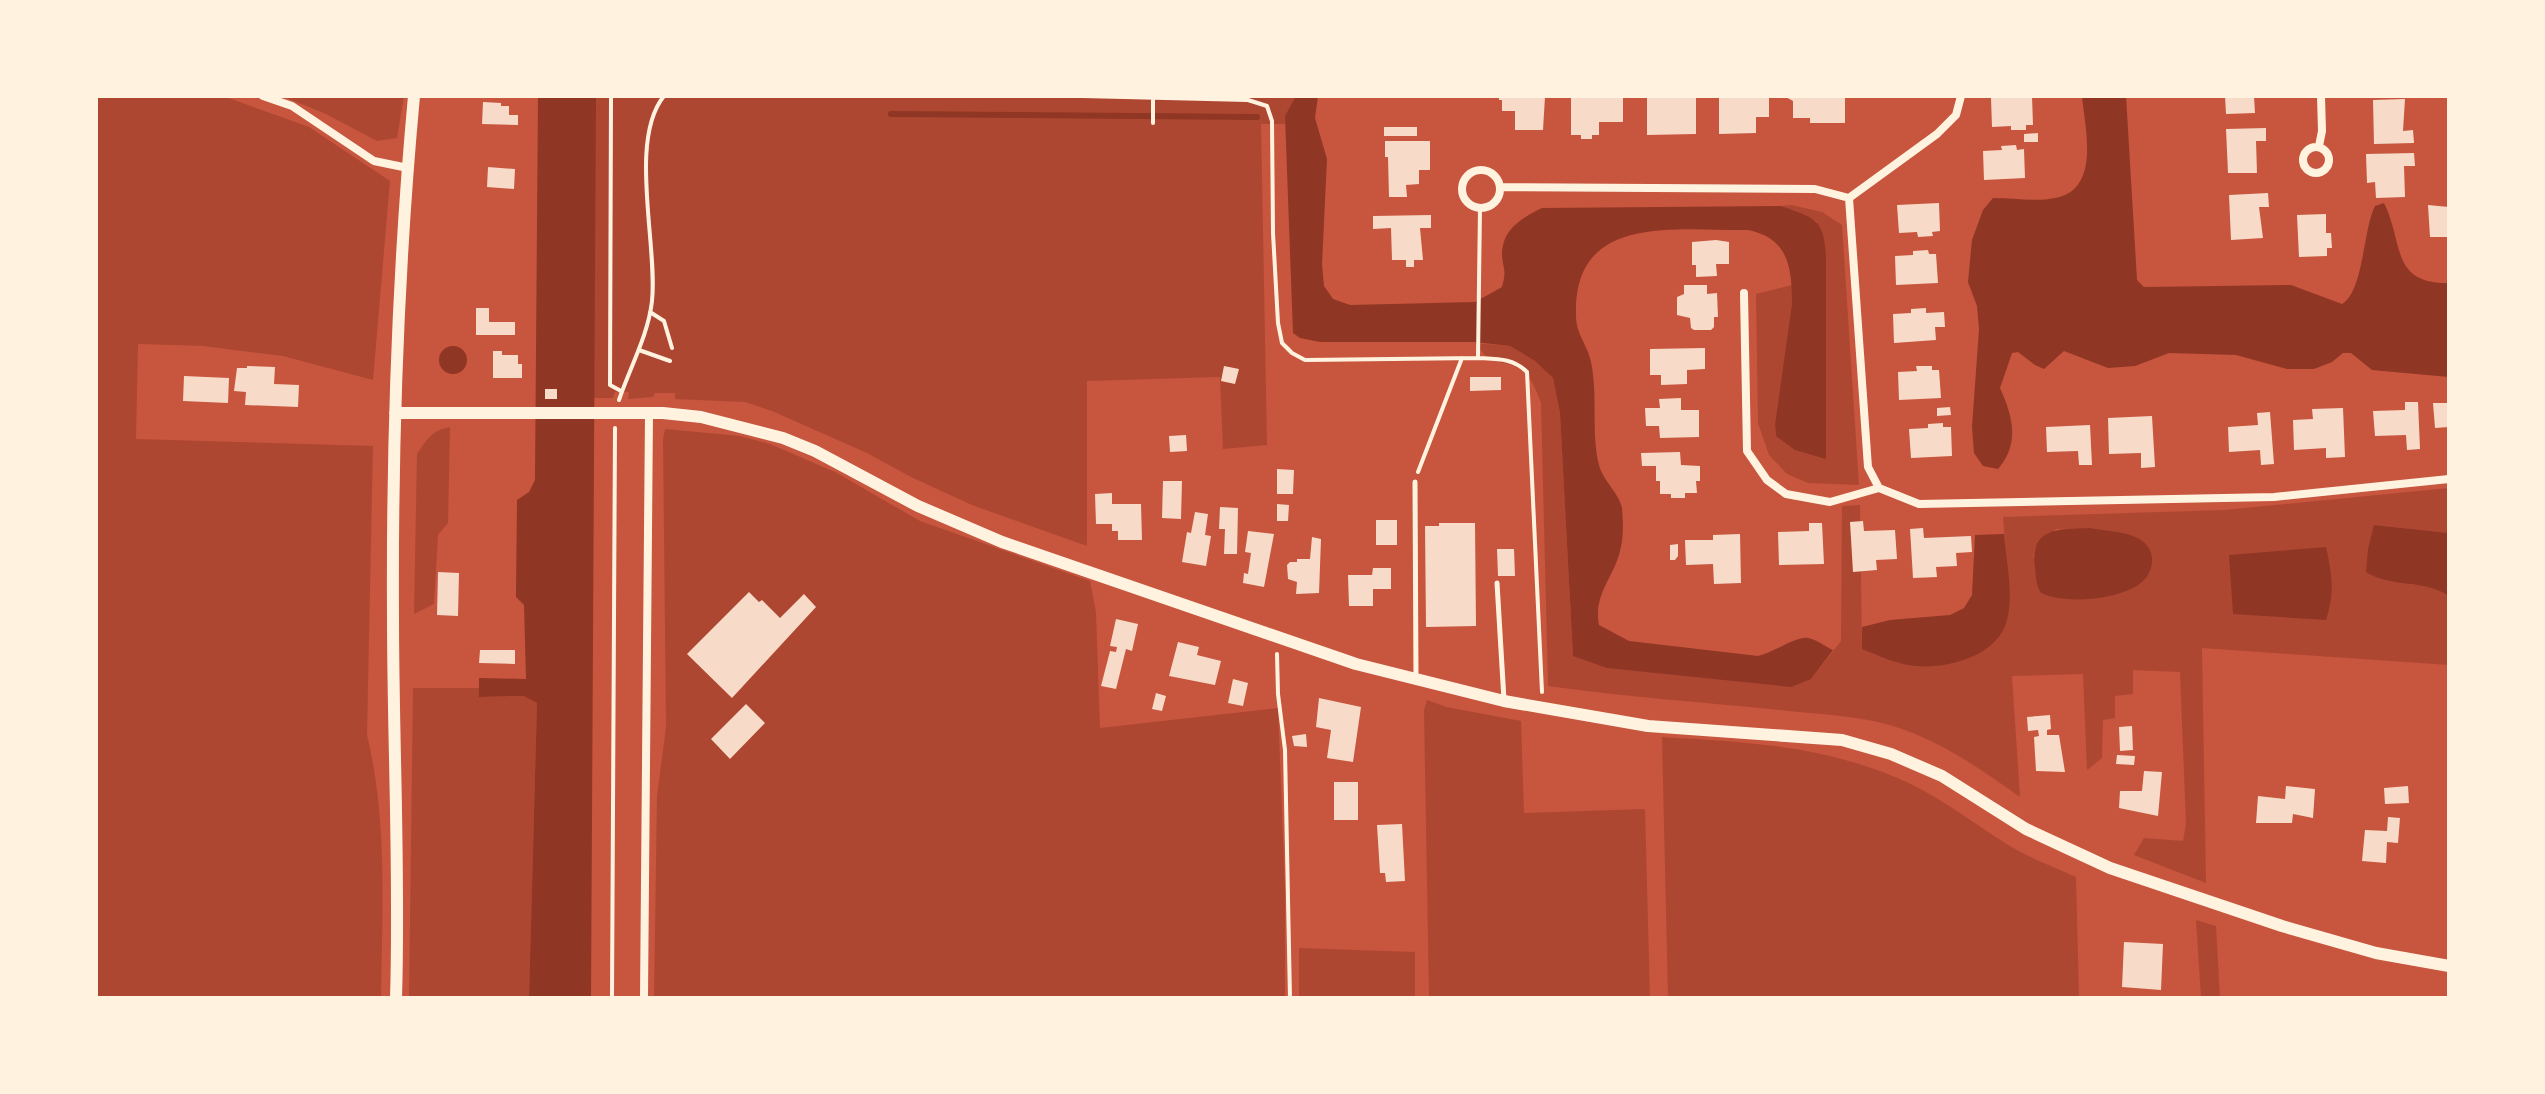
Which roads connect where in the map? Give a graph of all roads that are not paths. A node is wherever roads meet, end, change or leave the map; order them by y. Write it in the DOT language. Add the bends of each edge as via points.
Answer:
graph roads {
  1 [pos="263,96"];
  2 [pos="414,96"];
  3 [pos="1961,96"];
  4 [pos="2321,96"];
  5 [pos="2319,146"];
  6 [pos="408,168"];
  7 [pos="1501,187"];
  8 [pos="1849,198"];
  9 [pos="1744,293"];
  10 [pos="395,413"];
  11 [pos="649,414"];
  12 [pos="2449,479"];
  13 [pos="1415,482"];
  14 [pos="1879,488"];
  15 [pos="1497,583"];
  16 [pos="1416,679"];
  17 [pos="1504,701"];
  18 [pos="2449,966"];
  19 [pos="396,998"];
  20 [pos="644,998"];
  1 -- 6 [label="street" via="292,106 374,161"];
  2 -- 6 [label="street"];
  3 -- 8 [label="street" via="1956,115 1937,134"];
  4 -- 5 [label="street"];
  6 -- 10 [label="street"];
  7 -- 7 [label="street" via="1497,201 1480,208 1468,203 1462,190 1468,174 1478,169 1496,175"];
  7 -- 8 [label="street" via="1815,189"];
  8 -- 14 [label="street" via="1868,467"];
  9 -- 14 [label="street" via="1747,451 1767,480 1786,494 1830,502"];
  10 -- 11 [label="street"];
  10 -- 19 [label="street"];
  11 -- 16 [label="street" via="701,417 783,438 1002,542 1356,664"];
  11 -- 20 [label="street"];
  12 -- 14 [label="street" via="2274,497 1919,504"];
  13 -- 16 [label="lane"];
  15 -- 17 [label="lane"];
  16 -- 17 [label="street"];
  17 -- 18 [label="street" via="1648,726 1842,740 1879,750 1942,776 2026,829 2110,868 2282,926 2376,953"];
}
